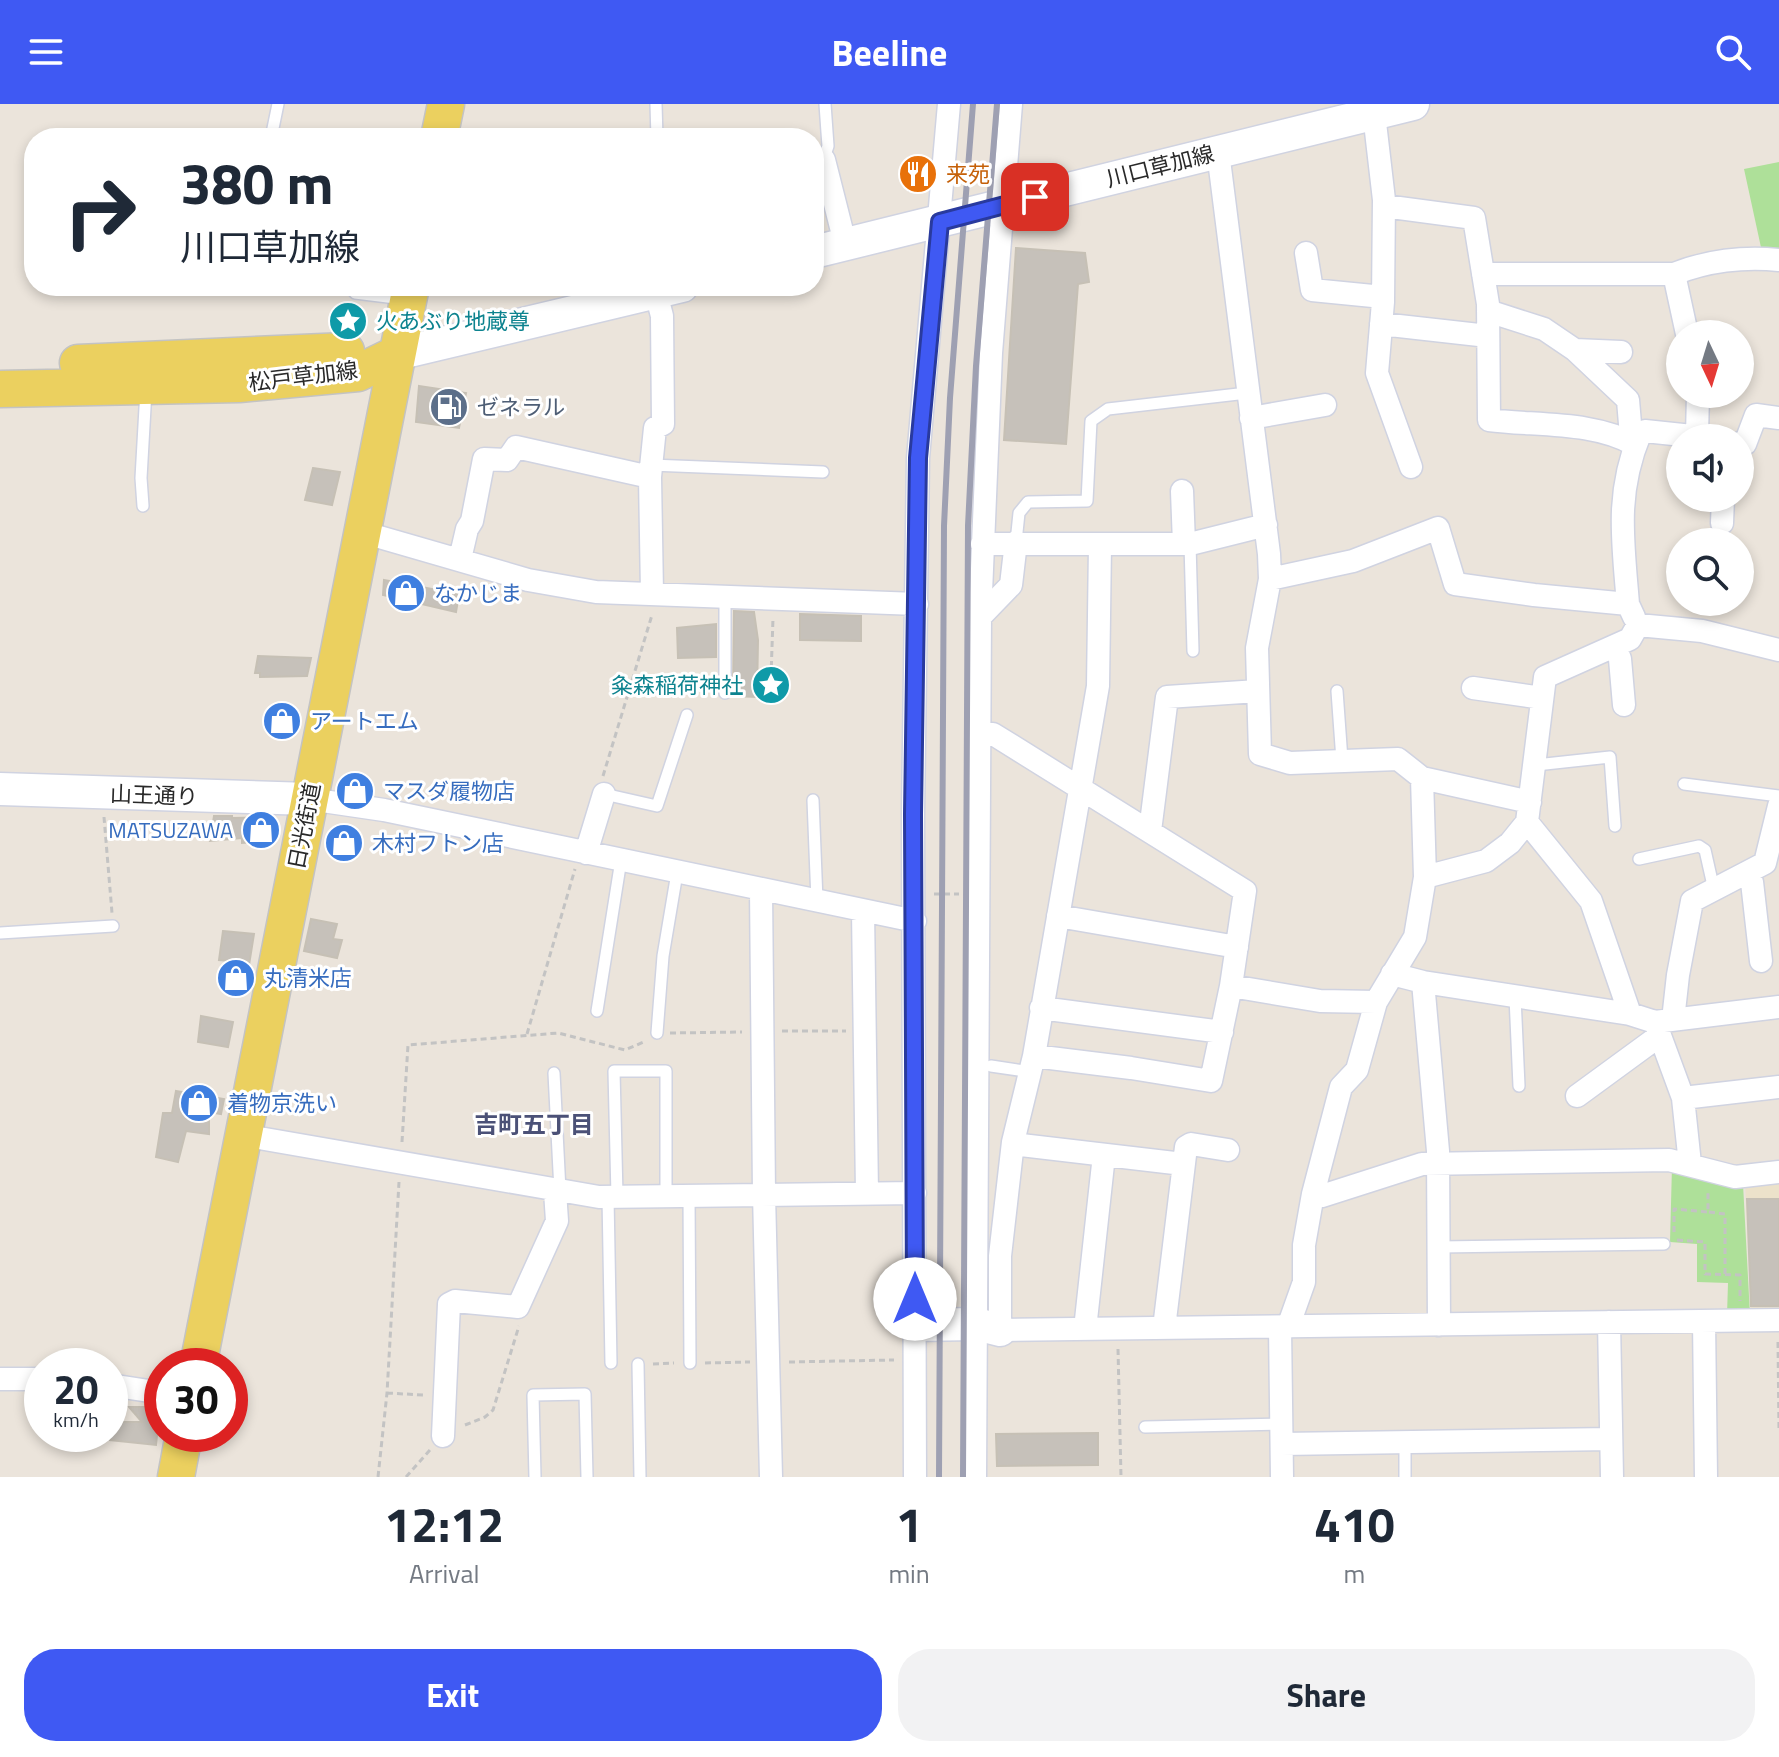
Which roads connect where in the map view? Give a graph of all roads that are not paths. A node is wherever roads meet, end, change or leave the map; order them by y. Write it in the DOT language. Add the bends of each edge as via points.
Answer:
graph roads {
  1 [pos="278,104"];
  2 [pos="446,104"];
  3 [pos="656,104"];
  4 [pos="825,104"];
  5 [pos="949,104"];
  6 [pos="1011,104"];
  7 [pos="1413,104"];
  8 [pos="1374,114"];
  9 [pos="273,128"];
  10 [pos="441,128"];
  11 [pos="657,128"];
  12 [pos="1218,152"];
  13 [pos="824,153"];
  14 [pos="824,177"];
  15 [pos="1004,204"];
  16 [pos="1384,206"];
  17 [pos="940,222"];
  18 [pos="845,243"];
  19 [pos="824,249"];
  20 [pos="1306,253"];
  21 [pos="1779,260"];
  22 [pos="1483,274"];
  23 [pos="1674,274"];
  24 [pos="409,296"];
  25 [pos="644,296"];
  26 [pos="667,296"];
  27 [pos="1383,297"];
  28 [pos="1488,311"];
  29 [pos="1684,320"];
  30 [pos="1381,324"];
  31 [pos="1488,336"];
  32 [pos="1575,350"];
  33 [pos="1621,352"];
  34 [pos="397,354"];
  35 [pos="0,366"];
  36 [pos="146,385"];
  37 [pos="0,389"];
  38 [pos="1247,393"];
  39 [pos="1325,405"];
  40 [pos="1251,418"];
  41 [pos="1779,418"];
  42 [pos="1753,424"];
  43 [pos="1666,433"];
  44 [pos="1635,445"];
  45 [pos="1411,467"];
  46 [pos="650,471"];
  47 [pos="823,472"];
  48 [pos="1182,491"];
  49 [pos="143,506"];
  50 [pos="1722,512"];
  51 [pos="1722,523"];
  52 [pos="1266,525"];
  53 [pos="362,532"];
  54 [pos="1016,542"];
  55 [pos="982,544"];
  56 [pos="1187,544"];
  57 [pos="1100,545"];
  58 [pos="460,559"];
  59 [pos="1270,579"];
  60 [pos="653,593"];
  61 [pos="725,596"];
  62 [pos="917,604"];
  63 [pos="1628,604"];
  64 [pos="980,617"];
  65 [pos="1638,625"];
  66 [pos="1615,646"];
  67 [pos="1779,650"];
  68 [pos="1193,651"];
  69 [pos="1473,688"];
  70 [pos="1258,691"];
  71 [pos="1337,691"];
  72 [pos="725,693"];
  73 [pos="1542,698"];
  74 [pos="1624,705"];
  75 [pos="687,715"];
  76 [pos="979,734"];
  77 [pos="1342,760"];
  78 [pos="1536,765"];
  79 [pos="1422,778"];
  80 [pos="1684,784"];
  81 [pos="1081,787"];
  82 [pos="0,789"];
  83 [pos="604,794"];
  84 [pos="1779,796"];
  85 [pos="309,799"];
  86 [pos="813,800"];
  87 [pos="1779,806"];
  88 [pos="1528,812"];
  89 [pos="1615,826"];
  90 [pos="1150,831"];
  91 [pos="583,852"];
  92 [pos="1639,859"];
  93 [pos="621,860"];
  94 [pos="677,873"];
  95 [pos="1746,873"];
  96 [pos="1425,877"];
  97 [pos="761,890"];
  98 [pos="1714,890"];
  99 [pos="817,901"];
  100 [pos="863,911"];
  101 [pos="1058,916"];
  102 [pos="915,921"];
  103 [pos="113,926"];
  104 [pos="0,933"];
  105 [pos="1237,947"];
  106 [pos="1761,961"];
  107 [pos="1392,974"];
  108 [pos="1423,982"];
  109 [pos="1231,986"];
  110 [pos="1515,997"];
  111 [pos="1376,1002"];
  112 [pos="1779,1007"];
  113 [pos="1041,1008"];
  114 [pos="597,1011"];
  115 [pos="1630,1014"];
  116 [pos="1662,1026"];
  117 [pos="1222,1032"];
  118 [pos="657,1033"];
  119 [pos="1032,1064"];
  120 [pos="991,1066"];
  121 [pos="554,1073"];
  122 [pos="1519,1086"];
  123 [pos="1779,1087"];
  124 [pos="1577,1096"];
  125 [pos="1683,1098"];
  126 [pos="242,1135"];
  127 [pos="1013,1142"];
  128 [pos="1228,1150"];
  129 [pos="1104,1155"];
  130 [pos="1438,1163"];
  131 [pos="1183,1164"];
  132 [pos="1699,1166"];
  133 [pos="1779,1172"];
  134 [pos="557,1191"];
  135 [pos="867,1193"];
  136 [pos="915,1193"];
  137 [pos="764,1194"];
  138 [pos="1313,1194"];
  139 [pos="666,1195"];
  140 [pos="689,1195"];
  141 [pos="613,1196"];
  142 [pos="1664,1244"];
  143 [pos="1439,1247"];
  144 [pos="1778,1320"];
  145 [pos="1704,1321"];
  146 [pos="1609,1322"];
  147 [pos="915,1325"];
  148 [pos="1439,1325"];
  149 [pos="988,1327"];
  150 [pos="1284,1327"];
  151 [pos="1164,1328"];
  152 [pos="1085,1329"];
  153 [pos="201,1348"];
  154 [pos="611,1363"];
  155 [pos="690,1363"];
  156 [pos="638,1364"];
  157 [pos="0,1379"];
  158 [pos="24,1379"];
  159 [pos="1145,1427"];
  160 [pos="1281,1434"];
  161 [pos="443,1436"];
  162 [pos="1611,1439"];
  163 [pos="1405,1443"];
  164 [pos="181,1452"];
  165 [pos="176,1477"];
  166 [pos="535,1477"];
  167 [pos="587,1477"];
  168 [pos="640,1477"];
  169 [pos="771,1477"];
  170 [pos="915,1477"];
  171 [pos="975,1477"];
  172 [pos="1282,1477"];
  173 [pos="1405,1477"];
  174 [pos="1612,1477"];
  175 [pos="1706,1477"];
  1 -- 9 [label="lane"];
  2 -- 10 [label="main road"];
  3 -- 11 [label="lane"];
  4 -- 13 [label="lane"];
  5 -- 17 [label="street"];
  6 -- 15 [label="street"];
  7 -- 8 [label="main road, 川口草加線"];
  8 -- 12 [label="main road, 川口草加線"];
  8 -- 16 [label="street"];
  12 -- 15 [label="main road, 川口草加線"];
  12 -- 38 [label="street"];
  14 -- 18 [label="street"];
  15 -- 17 [label="main road, 川口草加線"];
  15 -- 55 [label="street"];
  16 -- 22 [label="street" via="1474,218"];
  16 -- 27 [label="street"];
  17 -- 18 [label="main road, 川口草加線"];
  17 -- 62 [label="street" via="918,458"];
  18 -- 19 [label="main road, 川口草加線"];
  20 -- 27 [label="street" via="1312,290"];
  21 -- 23 [label="street" via="1757,257"];
  22 -- 23 [label="street"];
  22 -- 28 [label="street"];
  23 -- 29 [label="street"];
  24 -- 34 [label="main road, 日光街道"];
  25 -- 34 [label="main road"];
  26 -- 46 [label="street" via="662,316 663,424 655,428"];
  27 -- 30 [label="street"];
  28 -- 31 [label="street"];
  28 -- 32 [label="street" via="1544,329"];
  30 -- 31 [label="street"];
  30 -- 45 [label="street" via="1377,373"];
  31 -- 44 [label="street" via="1489,420 1620,436"];
  32 -- 33 [label="street"];
  32 -- 44 [label="street" via="1628,400"];
  34 -- 35 [label="main road, 松戸草加線" via="364,350"];
  34 -- 36 [label="main road, 松戸草加線" via="358,373 239,384"];
  34 -- 53 [label="main road, 日光街道"];
  36 -- 37 [label="main road, 松戸草加線"];
  36 -- 49 [label="lane"];
  38 -- 40 [label="street"];
  38 -- 54 [label="lane" via="1108,409 1091,421 1087,501 1028,502 1019,513"];
  39 -- 40 [label="street"];
  40 -- 52 [label="street"];
  41 -- 42 [label="street" via="1756,415"];
  43 -- 44 [label="street" via="1645,431"];
  44 -- 63 [label="street" via="1621,516"];
  46 -- 47 [label="lane"];
  46 -- 58 [label="street" via="516,447 507,460 484,459"];
  46 -- 60 [label="street"];
  48 -- 56 [label="street"];
  50 -- 51 [label="street"];
  52 -- 56 [label="street"];
  52 -- 59 [label="street"];
  53 -- 58 [label="street"];
  53 -- 85 [label="main road, 日光街道"];
  54 -- 55 [label="street"];
  54 -- 57 [label="street"];
  54 -- 64 [label="street" via="1011,585"];
  55 -- 64 [label="street"];
  56 -- 57 [label="street"];
  56 -- 68 [label="lane"];
  57 -- 81 [label="street" via="1098,686"];
  58 -- 60 [label="street" via="528,580 596,592"];
  59 -- 63 [label="street" via="1353,561 1438,528 1455,584"];
  59 -- 70 [label="street" via="1257,648"];
  60 -- 61 [label="street"];
  61 -- 62 [label="street"];
  61 -- 72 [label="lane"];
  62 -- 102 [label="street"];
  63 -- 65 [label="street"];
  64 -- 76 [label="street"];
  65 -- 66 [label="street" via="1630,639"];
  65 -- 67 [label="street" via="1702,631"];
  66 -- 73 [label="street" via="1545,677"];
  66 -- 74 [label="street"];
  69 -- 73 [label="street"];
  70 -- 77 [label="street" via="1260,754 1290,763"];
  70 -- 90 [label="street" via="1167,697"];
  71 -- 77 [label="lane"];
  73 -- 78 [label="street"];
  75 -- 83 [label="lane" via="657,806"];
  76 -- 81 [label="street" via="993,734"];
  76 -- 149 [label="street"];
  77 -- 79 [label="street" via="1398,759"];
  78 -- 88 [label="street"];
  78 -- 89 [label="lane" via="1610,757"];
  79 -- 88 [label="street"];
  79 -- 96 [label="street"];
  80 -- 84 [label="lane"];
  81 -- 90 [label="street"];
  81 -- 101 [label="street"];
  82 -- 85 [label="main road, 山王通り"];
  83 -- 91 [label="street"];
  85 -- 91 [label="street"];
  85 -- 126 [label="main road, 日光街道"];
  86 -- 99 [label="lane"];
  87 -- 95 [label="street" via="1765,863"];
  88 -- 96 [label="street" via="1510,843 1486,861"];
  88 -- 115 [label="street" via="1591,901"];
  90 -- 105 [label="street" via="1245,891"];
  91 -- 93 [label="street"];
  92 -- 98 [label="lane" via="1699,846 1705,850"];
  93 -- 94 [label="street"];
  93 -- 114 [label="lane"];
  94 -- 97 [label="street"];
  94 -- 118 [label="lane"];
  95 -- 98 [label="street"];
  95 -- 106 [label="street" via="1752,882"];
  96 -- 107 [label="street" via="1415,937"];
  97 -- 99 [label="street"];
  97 -- 137 [label="street"];
  98 -- 116 [label="street" via="1692,901"];
  99 -- 100 [label="street"];
  100 -- 102 [label="street"];
  100 -- 135 [label="street"];
  101 -- 105 [label="street"];
  101 -- 113 [label="street"];
  102 -- 136 [label="street"];
  103 -- 104 [label="lane"];
  105 -- 109 [label="street"];
  107 -- 108 [label="street"];
  107 -- 111 [label="street"];
  108 -- 110 [label="street"];
  108 -- 130 [label="street"];
  109 -- 111 [label="street" via="1320,1001"];
  109 -- 117 [label="street"];
  110 -- 115 [label="street"];
  110 -- 122 [label="lane"];
  111 -- 138 [label="street" via="1357,1070 1341,1087"];
  112 -- 116 [label="street"];
  113 -- 117 [label="street"];
  113 -- 119 [label="street"];
  115 -- 116 [label="street"];
  116 -- 124 [label="street"];
  116 -- 125 [label="street"];
  117 -- 119 [label="street" via="1211,1081 1131,1068"];
  119 -- 120 [label="lane"];
  119 -- 127 [label="street"];
  121 -- 134 [label="lane"];
  123 -- 125 [label="street"];
  125 -- 132 [label="street"];
  126 -- 134 [label="street"];
  126 -- 153 [label="main road, 日光街道"];
  127 -- 129 [label="street"];
  127 -- 149 [label="street"];
  128 -- 131 [label="street" via="1191,1144"];
  129 -- 131 [label="street"];
  129 -- 152 [label="street"];
  130 -- 132 [label="street" via="1669,1160"];
  130 -- 138 [label="street" via="1322,1196"];
  130 -- 143 [label="street"];
  131 -- 151 [label="street"];
  132 -- 133 [label="street" via="1735,1177"];
  134 -- 141 [label="street"];
  134 -- 161 [label="street" via="557,1221 518,1307 449,1304"];
  135 -- 136 [label="street"];
  135 -- 137 [label="street"];
  136 -- 147 [label="street"];
  137 -- 140 [label="street"];
  137 -- 169 [label="street"];
  138 -- 150 [label="street" via="1304,1282"];
  139 -- 140 [label="street"];
  139 -- 141 [label="street"];
  139 -- 141 [label="lane" via="666,1071 614,1071"];
  140 -- 155 [label="lane"];
  141 -- 154 [label="lane"];
  142 -- 143 [label="lane"];
  143 -- 148 [label="street"];
  144 -- 145 [label="street"];
  145 -- 146 [label="street"];
  145 -- 175 [label="street"];
  146 -- 148 [label="street"];
  146 -- 162 [label="street"];
  147 -- 149 [label="main road"];
  147 -- 170 [label="street"];
  148 -- 150 [label="street"];
  149 -- 152 [label="street"];
  149 -- 171 [label="street"];
  150 -- 151 [label="street"];
  150 -- 160 [label="street"];
  151 -- 152 [label="street"];
  156 -- 168 [label="lane"];
  157 -- 158 [label="street"];
  159 -- 160 [label="lane"];
  160 -- 163 [label="street"];
  160 -- 172 [label="street"];
  162 -- 163 [label="street"];
  162 -- 174 [label="street"];
  163 -- 173 [label="lane"];
  164 -- 165 [label="main road"];
  166 -- 167 [label="lane" via="533,1395 585,1394"];
}
